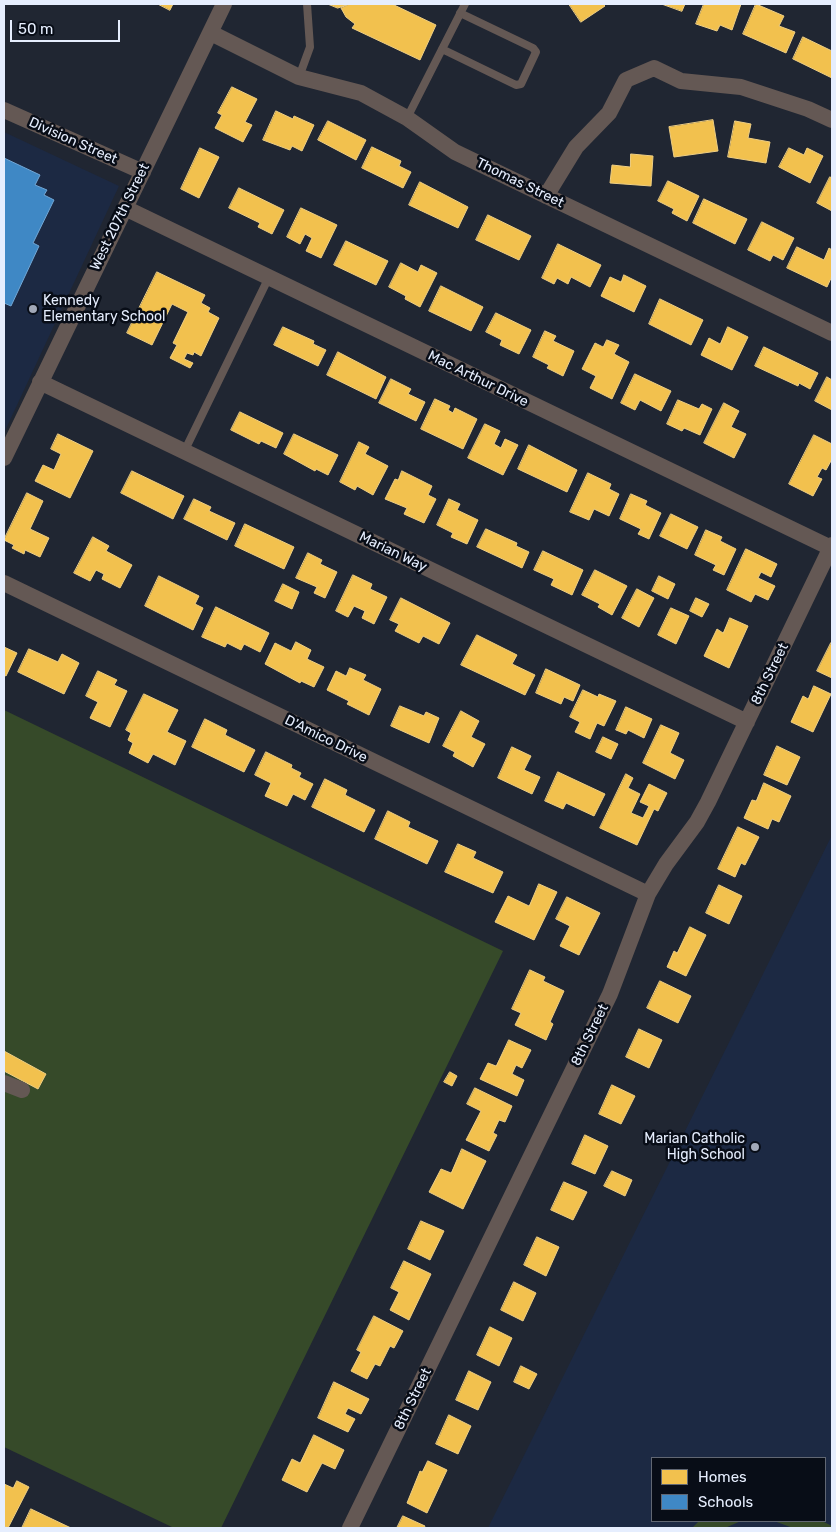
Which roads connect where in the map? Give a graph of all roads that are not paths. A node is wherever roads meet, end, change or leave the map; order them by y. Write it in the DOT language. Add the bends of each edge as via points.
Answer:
graph roads {
  1 [pos="224,4"];
  2 [pos="307,4"];
  3 [pos="465,4"];
  4 [pos="460,13"];
  5 [pos="210,33"];
  6 [pos="442,49"];
  7 [pos="299,77"];
  8 [pos="4,110"];
  9 [pos="407,118"];
  10 [pos="832,120"];
  11 [pos="143,172"];
  12 [pos="546,196"];
  13 [pos="125,208"];
  14 [pos="268,278"];
  15 [pos="832,333"];
  16 [pos="40,382"];
  17 [pos="184,452"];
  18 [pos="4,458"];
  19 [pos="832,547"];
  20 [pos="4,583"];
  21 [pos="747,722"];
  22 [pos="648,894"];
  23 [pos="4,1083"];
  24 [pos="22,1090"];
  25 [pos="350,1528"];
  1 -- 5 [label="street, West 207th Street"];
  2 -- 7 [label="lane" via="310,47"];
  3 -- 4 [label="lane"];
  4 -- 6 [label="lane"];
  4 -- 6 [label="lane" via="536,52 521,84 516,85"];
  5 -- 7 [label="street, Thomas Street"];
  5 -- 11 [label="street, West 207th Street"];
  6 -- 9 [label="lane"];
  7 -- 9 [label="street, Thomas Street" via="361,93"];
  8 -- 11 [label="street, Division Street"];
  9 -- 12 [label="street, Thomas Street" via="455,152"];
  10 -- 12 [label="street" via="741,87 681,81 654,68 626,80 609,113 576,147"];
  11 -- 13 [label="street, West 207th Street"];
  12 -- 15 [label="street, Thomas Street"];
  13 -- 14 [label="street, Mac Arthur Drive"];
  13 -- 16 [label="street, West 207th Street"];
  14 -- 17 [label="lane"];
  14 -- 19 [label="street, Mac Arthur Drive"];
  16 -- 17 [label="street, Marian Way"];
  16 -- 18 [label="street, West 207th Street"];
  17 -- 21 [label="street, Marian Way"];
  19 -- 21 [label="street, 8th Street"];
  20 -- 22 [label="street, D'Amico Drive"];
  21 -- 22 [label="street, 8th Street" via="697,822"];
  22 -- 25 [label="street, 8th Street" via="610,994"];
  23 -- 24 [label="street"];
}
